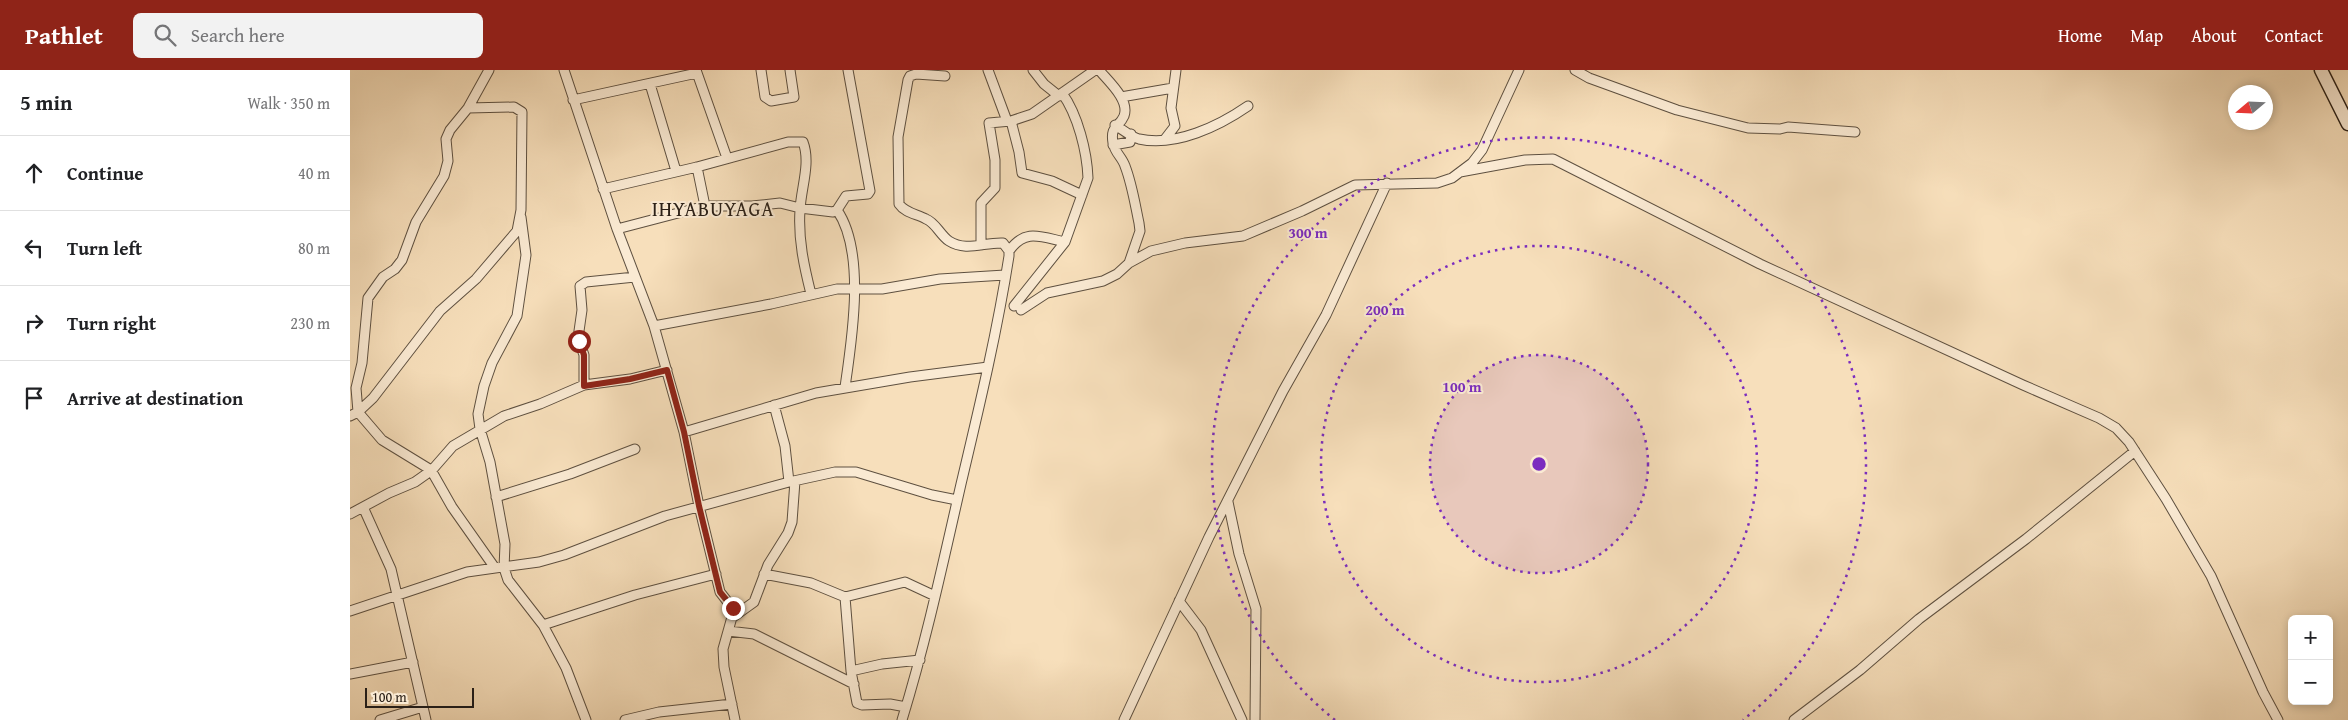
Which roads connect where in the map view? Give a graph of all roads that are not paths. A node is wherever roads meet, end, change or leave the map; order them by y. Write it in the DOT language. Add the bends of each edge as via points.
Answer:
graph roads {
  1 [pos="489,70"];
  2 [pos="564,70"];
  3 [pos="761,70"];
  4 [pos="790,70"];
  5 [pos="848,70"];
  6 [pos="988,70"];
  7 [pos="1033,70"];
  8 [pos="1095,70"];
  9 [pos="1099,70"];
  10 [pos="1176,70"];
  11 [pos="1519,70"];
  12 [pos="1575,70"];
  13 [pos="2321,70"];
  14 [pos="697,72"];
  15 [pos="945,76"];
  16 [pos="650,84"];
  17 [pos="1173,88"];
  18 [pos="1061,95"];
  19 [pos="1121,97"];
  20 [pos="573,100"];
  21 [pos="1248,106"];
  22 [pos="468,108"];
  23 [pos="1009,121"];
  24 [pos="2348,124"];
  25 [pos="1115,126"];
  26 [pos="1855,132"];
  27 [pos="1131,134"];
  28 [pos="1165,139"];
  29 [pos="1113,145"];
  30 [pos="727,158"];
  31 [pos="697,167"];
  32 [pos="676,171"];
  33 [pos="1460,172"];
  34 [pos="1387,183"];
  35 [pos="604,188"];
  36 [pos="1082,195"];
  37 [pos="706,206"];
  38 [pos="800,208"];
  39 [pos="837,210"];
  40 [pos="520,217"];
  41 [pos="617,229"];
  42 [pos="1065,242"];
  43 [pos="981,245"];
  44 [pos="1009,252"];
  45 [pos="1129,263"];
  46 [pos="1006,275"];
  47 [pos="635,277"];
  48 [pos="855,288"];
  49 [pos="811,294"];
  50 [pos="654,326"];
  51 [pos="988,367"];
  52 [pos="667,370"];
  53 [pos="584,386"];
  54 [pos="845,387"];
  55 [pos="774,405"];
  56 [pos="354,414"];
  57 [pos="480,430"];
  58 [pos="684,432"];
  59 [pos="635,449"];
  60 [pos="2135,451"];
  61 [pos="431,470"];
  62 [pos="792,481"];
  63 [pos="496,497"];
  64 [pos="957,500"];
  65 [pos="1228,502"];
  66 [pos="699,506"];
  67 [pos="363,507"];
  68 [pos="350,514"];
  69 [pos="500,568"];
  70 [pos="716,574"];
  71 [pos="764,574"];
  72 [pos="397,594"];
  73 [pos="935,596"];
  74 [pos="845,597"];
  75 [pos="1179,601"];
  76 [pos="350,611"];
  77 [pos="733,617"];
  78 [pos="543,625"];
  79 [pos="728,630"];
  80 [pos="920,660"];
  81 [pos="414,662"];
  82 [pos="852,671"];
  83 [pos="350,674"];
  84 [pos="854,684"];
  85 [pos="732,704"];
  86 [pos="423,707"];
  87 [pos="906,707"];
  88 [pos="380,720"];
  89 [pos="426,720"];
  90 [pos="586,720"];
  91 [pos="625,720"];
  92 [pos="735,720"];
  93 [pos="902,720"];
  94 [pos="1124,720"];
  95 [pos="1242,720"];
  96 [pos="1255,720"];
  97 [pos="1794,720"];
  98 [pos="2278,720"];
  1 -- 22 [label="street"];
  2 -- 20 [label="street"];
  3 -- 4 [label="street" via="765,97 771,101 794,97"];
  5 -- 39 [label="street" via="870,191 846,196"];
  6 -- 23 [label="street"];
  7 -- 18 [label="street" via="1041,81"];
  8 -- 18 [label="street"];
  9 -- 19 [label="street"];
  10 -- 17 [label="street"];
  11 -- 33 [label="street" via="1482,150"];
  12 -- 26 [label="street" via="1677,110 1748,128"];
  13 -- 24 [label="street"];
  14 -- 16 [label="street"];
  14 -- 30 [label="street"];
  15 -- 43 [label="street" via="916,74 908,80 898,137 898,201 904,210 932,222 948,240 962,246"];
  16 -- 20 [label="street"];
  16 -- 32 [label="street"];
  17 -- 19 [label="street"];
  17 -- 28 [label="street" via="1171,108 1175,126"];
  18 -- 23 [label="street" via="1032,114"];
  18 -- 36 [label="street" via="1074,116 1088,167"];
  19 -- 25 [label="street" via="1123,117"];
  20 -- 35 [label="street"];
  21 -- 28 [label="street" via="1196,133"];
  22 -- 40 [label="street" via="514,107 521,110 524,136"];
  22 -- 56 [label="street" via="448,134 448,161 444,176 416,222 402,260 383,277 368,298"];
  23 -- 36 [label="street" via="1024,175 1052,181"];
  23 -- 43 [label="street" via="988,125 996,177 994,191 981,203"];
  25 -- 27 [label="street"];
  25 -- 29 [label="street"];
  27 -- 28 [label="street" via="1139,139"];
  27 -- 29 [label="street" via="1130,142"];
  29 -- 45 [label="street" via="1126,168 1139,223 1140,231"];
  30 -- 31 [label="street"];
  30 -- 38 [label="street" via="788,142 803,142 806,157"];
  31 -- 32 [label="street"];
  31 -- 37 [label="street"];
  32 -- 35 [label="street"];
  33 -- 34 [label="street" via="1437,182"];
  33 -- 60 [label="street" via="1517,161 1554,159 1760,264 2100,418 2116,428"];
  34 -- 45 [label="street" via="1355,185 1243,236 1158,249"];
  34 -- 65 [label="street" via="1326,316 1283,391"];
  35 -- 41 [label="street"];
  36 -- 42 [label="street"];
  37 -- 38 [label="street" via="780,203"];
  37 -- 41 [label="street"];
  38 -- 39 [label="street"];
  38 -- 49 [label="street" via="801,252"];
  39 -- 48 [label="street" via="850,241"];
  40 -- 56 [label="street" via="511,241 440,311 389,378"];
  40 -- 57 [label="street" via="526,255 517,316 492,363 484,386 478,414"];
  41 -- 47 [label="street"];
  42 -- 44 [label="street" via="1028,235 1017,240"];
  42 -- 45 [label="street" via="1018,308 1047,293 1103,280 1117,274"];
  43 -- 44 [label="street" via="1003,243"];
  44 -- 46 [label="street"];
  46 -- 48 [label="street" via="940,279 882,289"];
  46 -- 51 [label="street"];
  47 -- 50 [label="street"];
  47 -- 53 [label="street" via="586,282 580,286 582,310 578,338 584,355"];
  48 -- 49 [label="street"];
  48 -- 54 [label="street"];
  49 -- 50 [label="street"];
  50 -- 52 [label="street"];
  51 -- 54 [label="street"];
  51 -- 64 [label="street"];
  52 -- 53 [label="street"];
  52 -- 58 [label="street"];
  53 -- 57 [label="street" via="504,416"];
  54 -- 55 [label="street"];
  55 -- 58 [label="street"];
  55 -- 62 [label="street"];
  56 -- 61 [label="street" via="382,440"];
  57 -- 61 [label="street" via="453,446"];
  57 -- 63 [label="street"];
  58 -- 66 [label="street"];
  59 -- 63 [label="street"];
  60 -- 97 [label="street" via="2026,539 1919,618 1860,670"];
  60 -- 98 [label="street" via="2211,576"];
  61 -- 67 [label="street" via="415,482"];
  61 -- 69 [label="street" via="452,507"];
  62 -- 64 [label="street" via="835,472 856,472"];
  62 -- 66 [label="street"];
  62 -- 71 [label="street" via="792,522"];
  63 -- 69 [label="street" via="505,544"];
  64 -- 73 [label="street"];
  65 -- 75 [label="street"];
  65 -- 96 [label="street" via="1239,554 1256,609"];
  66 -- 69 [label="street" via="564,555"];
  66 -- 70 [label="street"];
  67 -- 68 [label="street"];
  67 -- 72 [label="street" via="384,551"];
  69 -- 72 [label="street" via="467,572"];
  69 -- 78 [label="street"];
  70 -- 77 [label="street" via="722,595 734,610"];
  70 -- 78 [label="street"];
  71 -- 74 [label="street" via="793,578"];
  71 -- 77 [label="street" via="754,602"];
  72 -- 76 [label="street"];
  72 -- 81 [label="street"];
  73 -- 74 [label="street" via="905,582"];
  73 -- 80 [label="street"];
  74 -- 82 [label="street"];
  75 -- 94 [label="street"];
  75 -- 95 [label="street" via="1201,630"];
  77 -- 79 [label="street"];
  78 -- 90 [label="street" via="566,668"];
  79 -- 84 [label="street" via="754,634"];
  79 -- 85 [label="street" via="723,649"];
  80 -- 82 [label="street"];
  80 -- 87 [label="street"];
  81 -- 83 [label="street"];
  81 -- 86 [label="street"];
  82 -- 84 [label="street"];
  84 -- 87 [label="street" via="859,704"];
  85 -- 91 [label="street" via="668,711"];
  85 -- 92 [label="street"];
  86 -- 88 [label="street"];
  86 -- 89 [label="street"];
  87 -- 93 [label="street"];
}
